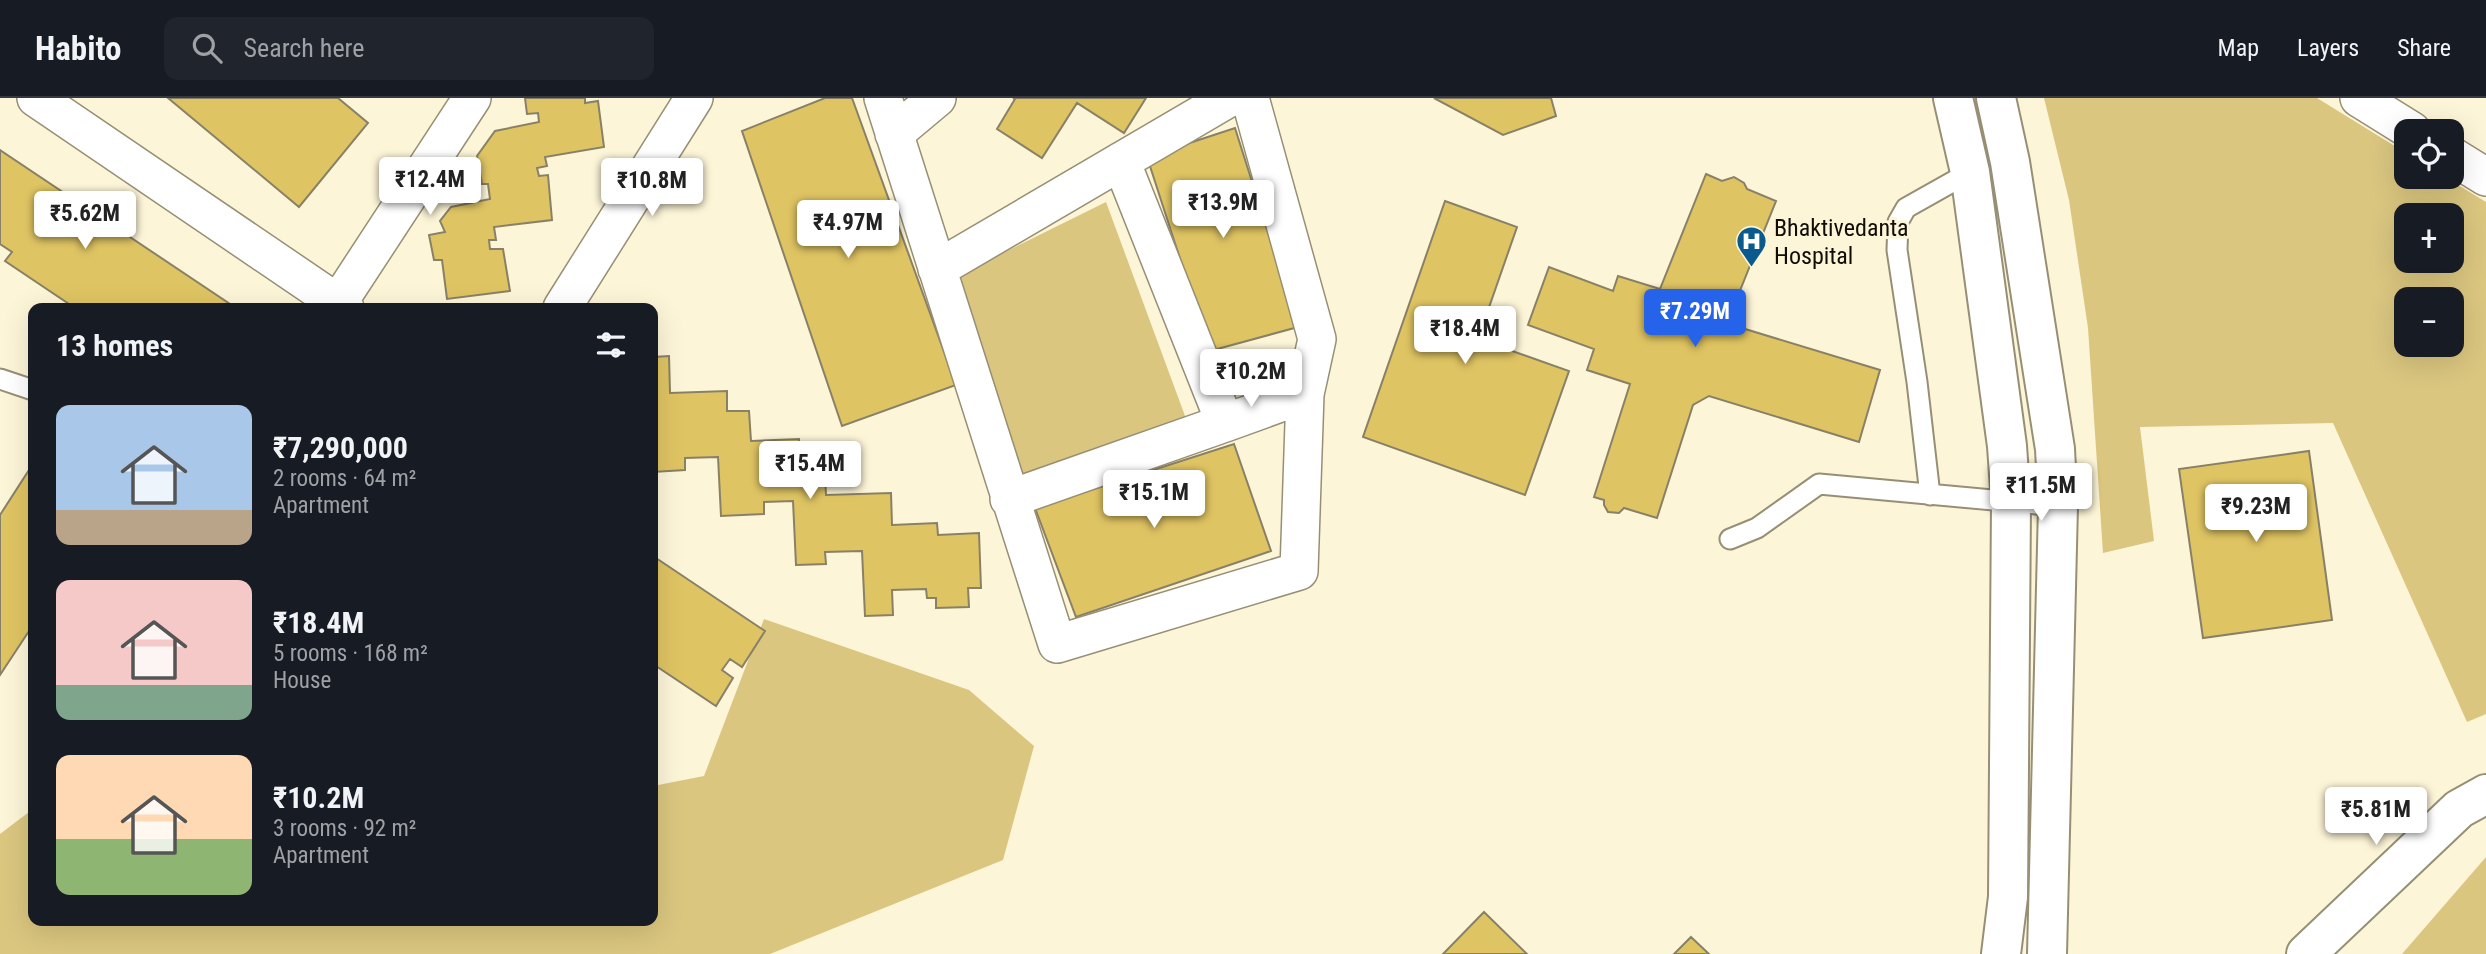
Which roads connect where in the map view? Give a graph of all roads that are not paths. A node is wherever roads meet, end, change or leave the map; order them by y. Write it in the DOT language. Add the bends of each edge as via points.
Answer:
graph roads {
  1 [pos="36,98"];
  2 [pos="472,98"];
  3 [pos="694,98"];
  4 [pos="883,98"];
  5 [pos="937,98"];
  6 [pos="1229,98"];
  7 [pos="1250,98"];
  8 [pos="1953,98"];
  9 [pos="1996,98"];
  10 [pos="2359,98"];
  11 [pos="2394,120"];
  12 [pos="894,134"];
  13 [pos="1121,161"];
  14 [pos="2464,163"];
  15 [pos="1970,172"];
  16 [pos="2486,177"];
  17 [pos="937,269"];
  18 [pos="338,303"];
  19 [pos="344,303"];
  20 [pos="565,303"];
  21 [pos="0,379"];
  22 [pos="28,388"];
  23 [pos="1305,394"];
  24 [pos="1225,423"];
  25 [pos="1930,495"];
  26 [pos="1009,499"];
  27 [pos="2011,503"];
  28 [pos="2058,506"];
  29 [pos="1730,539"];
  30 [pos="2486,794"];
  31 [pos="2001,954"];
  32 [pos="2047,954"];
  33 [pos="2306,954"];
  1 -- 18 [label="street"];
  2 -- 19 [label="street"];
  3 -- 20 [label="street"];
  4 -- 12 [label="street"];
  5 -- 12 [label="street"];
  6 -- 13 [label="street"];
  7 -- 23 [label="street" via="1317,339"];
  8 -- 15 [label="main road"];
  9 -- 28 [label="main road" via="2055,449"];
  10 -- 11 [label="street"];
  12 -- 17 [label="street"];
  13 -- 17 [label="street"];
  13 -- 24 [label="street"];
  14 -- 16 [label="street"];
  15 -- 25 [label="lane" via="1906,208 1898,222 1897,250"];
  15 -- 27 [label="main road"];
  17 -- 26 [label="street"];
  21 -- 22 [label="lane"];
  23 -- 24 [label="street"];
  23 -- 26 [label="street" via="1299,570 1057,644"];
  24 -- 26 [label="street"];
  25 -- 27 [label="lane"];
  25 -- 29 [label="lane" via="1819,484 1757,528"];
  27 -- 28 [label="lane"];
  27 -- 31 [label="main road" via="2008,897"];
  28 -- 32 [label="main road"];
  30 -- 33 [label="main road" via="2459,809"];
}
